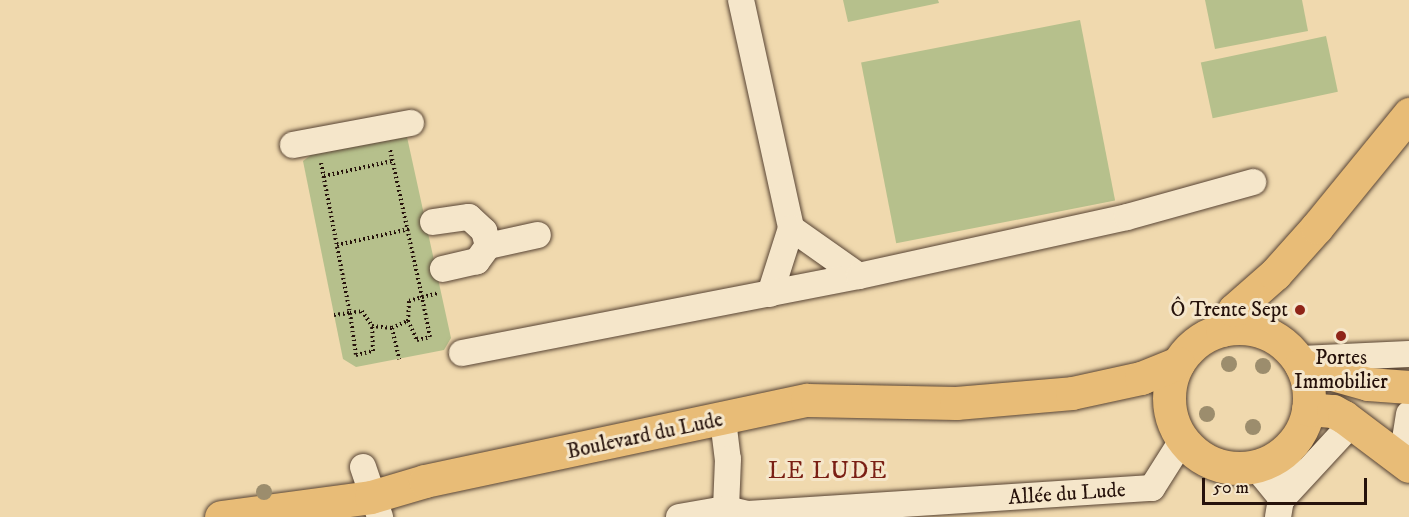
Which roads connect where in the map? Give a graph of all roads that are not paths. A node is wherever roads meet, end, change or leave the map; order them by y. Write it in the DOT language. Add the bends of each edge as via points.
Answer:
graph roads {
  1 [pos="741,0"];
  2 [pos="1409,114"];
  3 [pos="411,123"];
  4 [pos="293,145"];
  5 [pos="1253,182"];
  6 [pos="433,222"];
  7 [pos="791,228"];
  8 [pos="538,235"];
  9 [pos="488,246"];
  10 [pos="1275,274"];
  11 [pos="859,276"];
  12 [pos="442,281"];
  13 [pos="770,294"];
  14 [pos="1222,330"];
  15 [pos="1273,336"];
  16 [pos="462,353"];
  17 [pos="1409,354"];
  18 [pos="1299,362"];
  19 [pos="1178,363"];
  20 [pos="1368,384"];
  21 [pos="1409,387"];
  22 [pos="1072,393"];
  23 [pos="1308,407"];
  24 [pos="1170,410"];
  25 [pos="1409,414"];
  26 [pos="723,420"];
  27 [pos="1348,430"];
  28 [pos="1183,439"];
  29 [pos="1293,442"];
  30 [pos="1408,454"];
  31 [pos="1255,466"];
  32 [pos="371,494"];
  33 [pos="999,508"];
  34 [pos="1280,508"];
  35 [pos="726,509"];
  36 [pos="221,517"];
  37 [pos="679,517"];
  1 -- 7 [label="street"];
  2 -- 10 [label="main road"];
  3 -- 4 [label="street"];
  5 -- 11 [label="street" via="1127,217"];
  6 -- 9 [label="street" via="469,217 484,231"];
  7 -- 11 [label="street"];
  7 -- 13 [label="street"];
  8 -- 9 [label="street"];
  9 -- 12 [label="street" via="477,261"];
  10 -- 14 [label="main road" via="1234,310"];
  10 -- 15 [label="main road" via="1270,321"];
  11 -- 13 [label="street"];
  13 -- 16 [label="street"];
  14 -- 15 [label="main road" via="1239,327"];
  14 -- 19 [label="main road" via="1204,337"];
  15 -- 18 [label="main road"];
  17 -- 18 [label="street"];
  18 -- 20 [label="main road"];
  18 -- 23 [label="main road"];
  19 -- 22 [label="main road" via="1141,378"];
  19 -- 24 [label="main road" via="1169,393"];
  20 -- 21 [label="main road"];
  20 -- 23 [label="main road"];
  22 -- 24 [label="main road" via="1138,400"];
  22 -- 26 [label="main road, Boulevard du Lude" via="956,403 807,400"];
  23 -- 27 [label="main road" via="1333,411"];
  23 -- 29 [label="main road"];
  24 -- 28 [label="main road"];
  25 -- 30 [label="street"];
  26 -- 32 [label="main road, Boulevard du Lude"];
  26 -- 35 [label="street" via="728,459"];
  27 -- 29 [label="main road"];
  27 -- 30 [label="main road"];
  27 -- 34 [label="street"];
  28 -- 31 [label="main road" via="1194,451 1223,466"];
  28 -- 33 [label="street, Allée du Lude" via="1152,488"];
  29 -- 31 [label="main road"];
  29 -- 34 [label="street"];
  31 -- 34 [label="street"];
  32 -- 36 [label="main road, Boulevard du Lude"];
  33 -- 35 [label="street, Allée du Lude" via="748,514"];
  35 -- 37 [label="street, Allée du Lude"];
}
